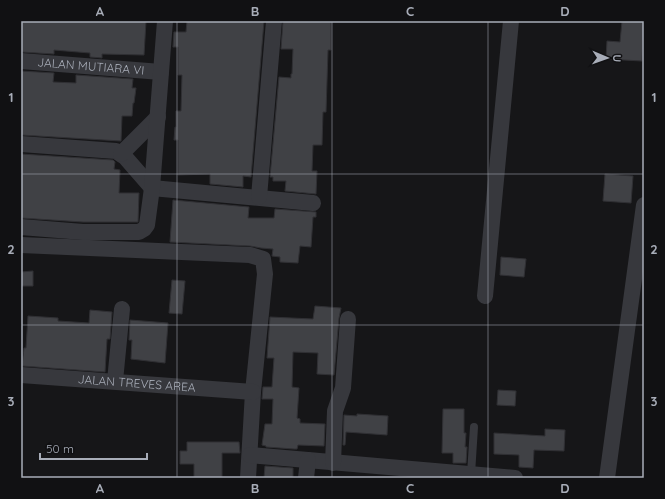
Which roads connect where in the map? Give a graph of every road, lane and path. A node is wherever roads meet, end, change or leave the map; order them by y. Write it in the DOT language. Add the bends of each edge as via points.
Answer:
graph roads {
  1 [pos="165,21"];
  2 [pos="274,21"];
  3 [pos="511,21"];
  4 [pos="21,61"];
  5 [pos="161,72"];
  6 [pos="158,117"];
  7 [pos="21,144"];
  8 [pos="121,154"];
  9 [pos="152,188"];
  10 [pos="259,197"];
  11 [pos="313,203"];
  12 [pos="644,205"];
  13 [pos="21,227"];
  14 [pos="21,245"];
  15 [pos="485,296"];
  16 [pos="122,309"];
  17 [pos="348,319"];
  18 [pos="21,375"];
  19 [pos="115,381"];
  20 [pos="253,392"];
  21 [pos="474,428"];
  22 [pos="250,455"];
  23 [pos="308,460"];
  24 [pos="333,462"];
  25 [pos="471,474"];
  26 [pos="248,478"];
  27 [pos="306,478"];
  28 [pos="514,478"];
  29 [pos="607,478"];
  1 -- 5 [label="street"];
  2 -- 10 [label="street"];
  3 -- 15 [label="street"];
  4 -- 5 [label="street, JALAN MUTIARA VI"];
  5 -- 6 [label="street"];
  6 -- 8 [label="street"];
  6 -- 9 [label="street"];
  7 -- 8 [label="street" via="116,151"];
  8 -- 9 [label="street"];
  9 -- 10 [label="street"];
  9 -- 13 [label="street" via="147,225 139,232 83,232"];
  10 -- 11 [label="street"];
  12 -- 29 [label="street"];
  14 -- 20 [label="street" via="250,255 263,259 265,274"];
  16 -- 19 [label="street"];
  17 -- 24 [label="street" via="343,388 335,411"];
  18 -- 19 [label="street, JALAN TREVES AREA"];
  19 -- 20 [label="street, JALAN TREVES AREA"];
  20 -- 22 [label="street"];
  21 -- 25 [label="lane"];
  22 -- 23 [label="street"];
  22 -- 26 [label="street"];
  23 -- 24 [label="street"];
  23 -- 27 [label="street"];
  24 -- 25 [label="street"];
  25 -- 28 [label="street"];
}
